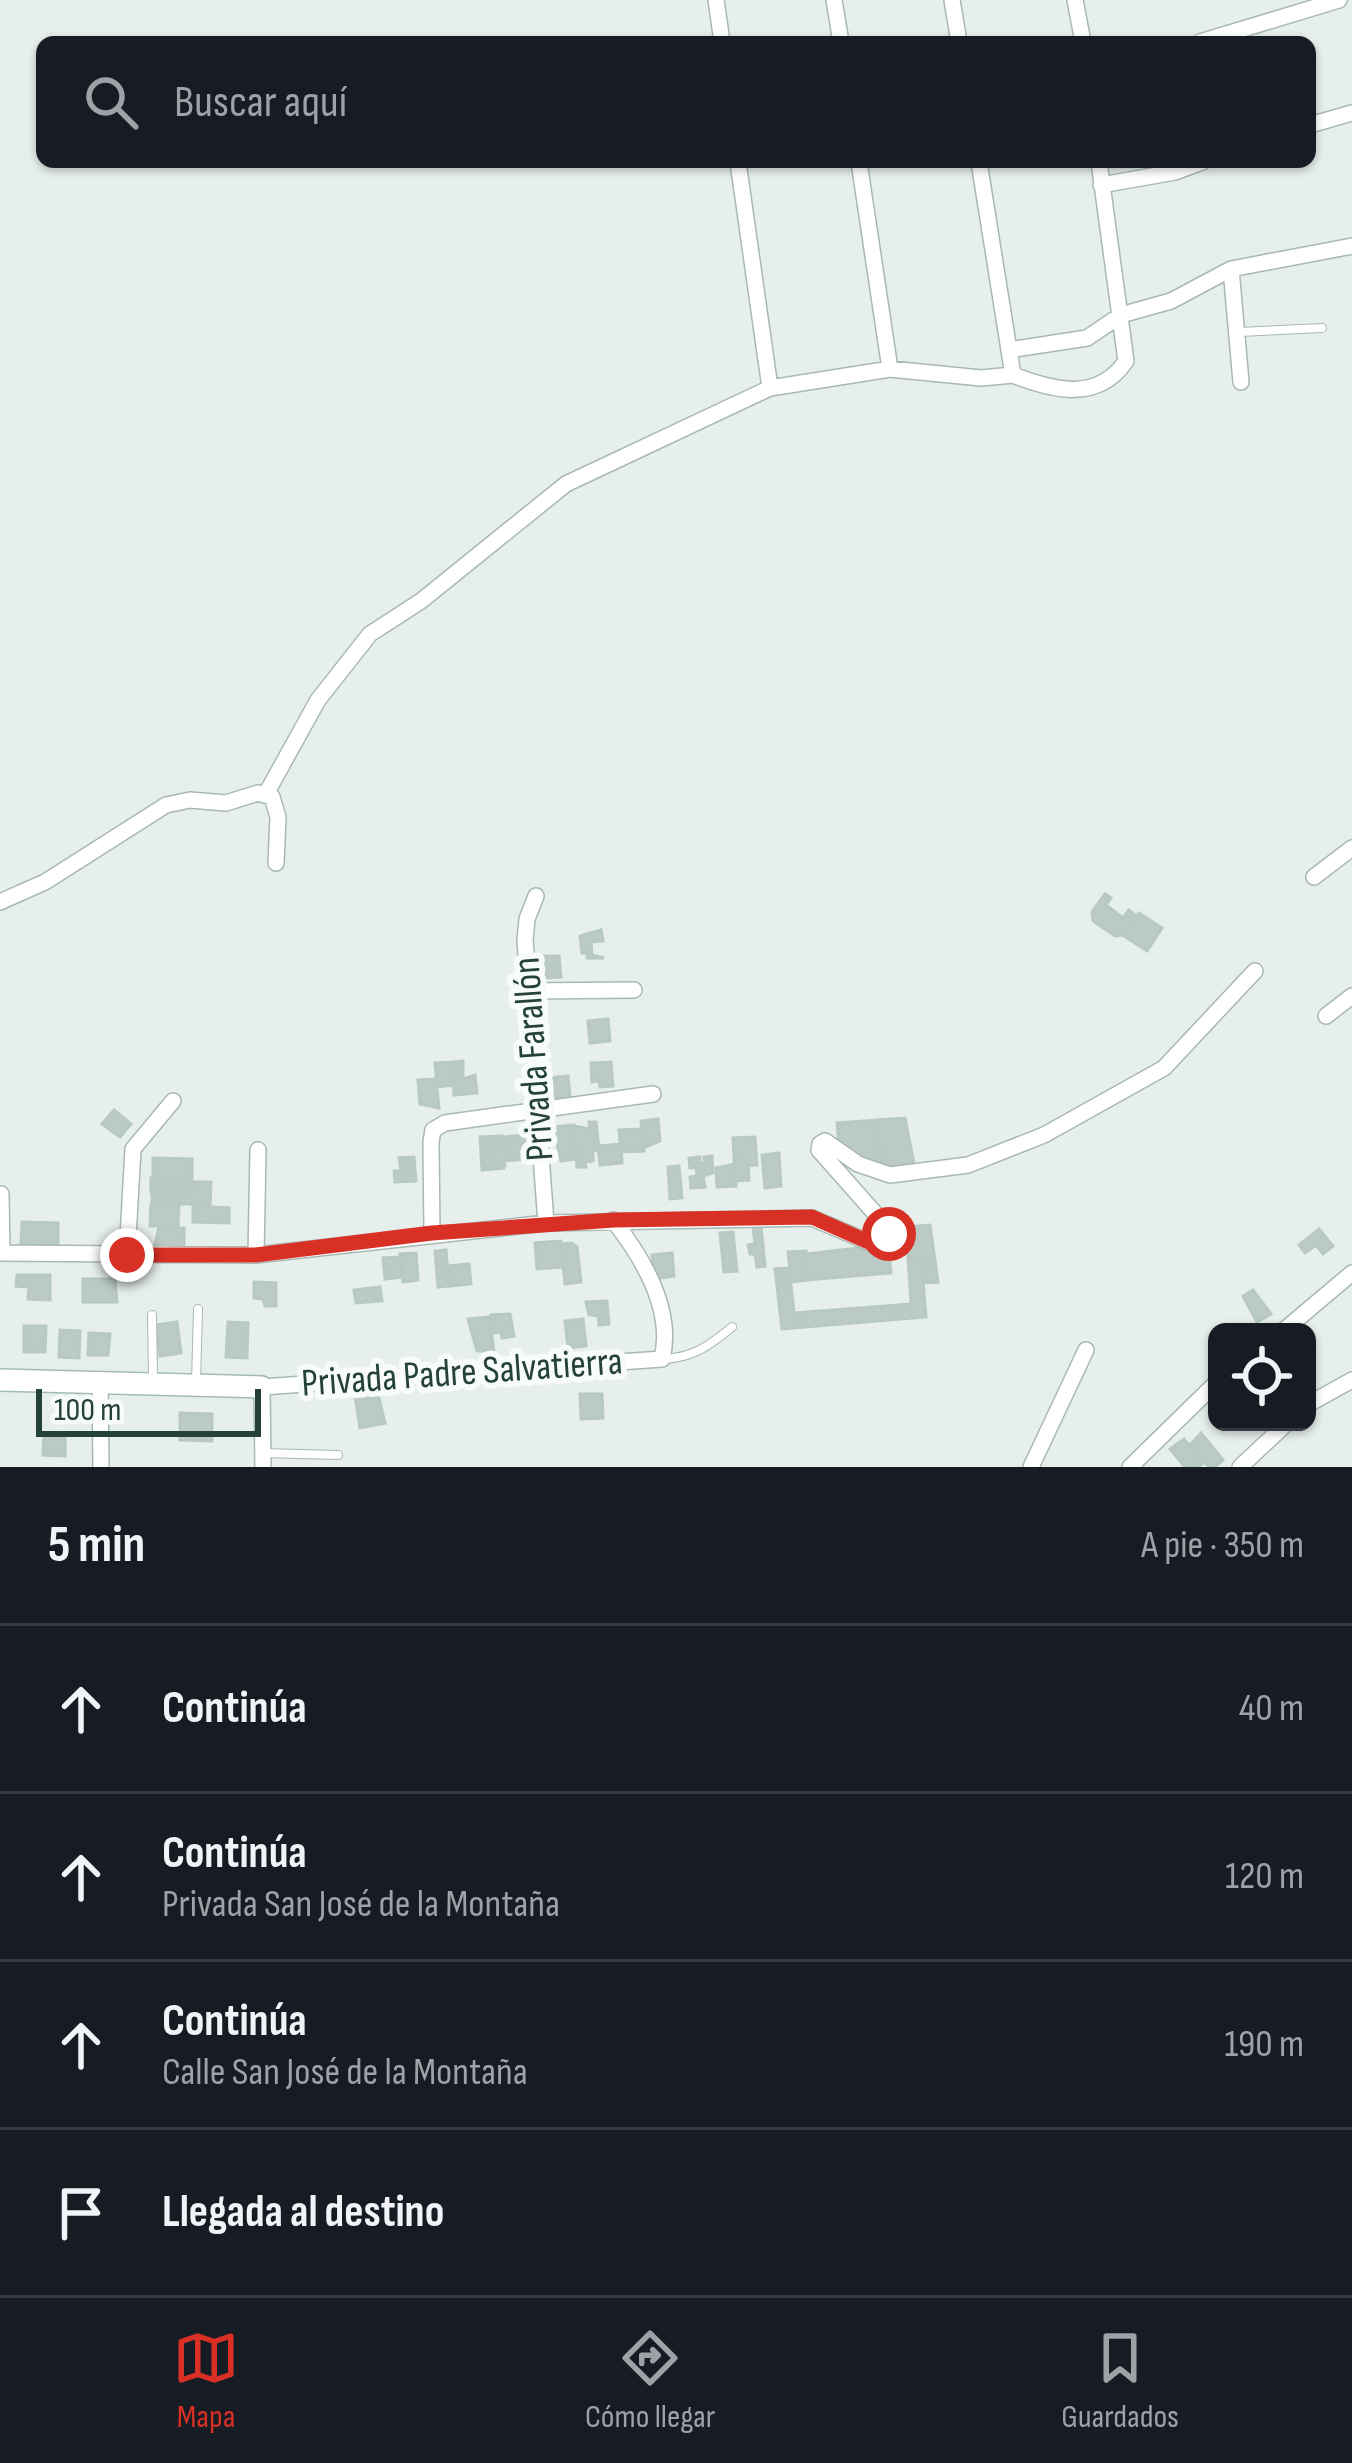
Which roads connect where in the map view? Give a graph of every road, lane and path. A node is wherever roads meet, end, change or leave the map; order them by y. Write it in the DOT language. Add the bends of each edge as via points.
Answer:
graph roads {
  1 [pos="716,0"];
  2 [pos="834,0"];
  3 [pos="952,0"];
  4 [pos="1076,0"];
  5 [pos="1339,0"];
  6 [pos="721,36"];
  7 [pos="840,36"];
  8 [pos="958,36"];
  9 [pos="1082,36"];
  10 [pos="1220,36"];
  11 [pos="1352,113"];
  12 [pos="1316,123"];
  13 [pos="739,168"];
  14 [pos="860,168"];
  15 [pos="980,168"];
  16 [pos="1100,168"];
  17 [pos="1186,168"];
  18 [pos="1101,185"];
  19 [pos="1352,246"];
  20 [pos="1231,269"];
  21 [pos="1121,315"];
  22 [pos="1322,328"];
  23 [pos="1238,332"];
  24 [pos="1009,350"];
  25 [pos="890,369"];
  26 [pos="1013,375"];
  27 [pos="1241,382"];
  28 [pos="770,388"];
  29 [pos="266,794"];
  30 [pos="1352,848"];
  31 [pos="276,863"];
  32 [pos="1314,877"];
  33 [pos="536,896"];
  34 [pos="0,902"];
  35 [pos="1255,971"];
  36 [pos="634,990"];
  37 [pos="530,992"];
  38 [pos="1352,996"];
  39 [pos="1326,1016"];
  40 [pos="653,1094"];
  41 [pos="172,1101"];
  42 [pos="538,1109"];
  43 [pos="258,1150"];
  44 [pos="1,1194"];
  45 [pos="614,1220"];
  46 [pos="546,1223"];
  47 [pos="432,1233"];
  48 [pos="1,1252"];
  49 [pos="127,1255"];
  50 [pos="256,1255"];
  51 [pos="1352,1273"];
  52 [pos="198,1309"];
  53 [pos="152,1315"];
  54 [pos="1293,1323"];
  55 [pos="732,1327"];
  56 [pos="1086,1350"];
  57 [pos="662,1359"];
  58 [pos="0,1380"];
  59 [pos="100,1380"];
  60 [pos="1352,1380"];
  61 [pos="153,1382"];
  62 [pos="196,1384"];
  63 [pos="262,1387"];
  64 [pos="1208,1391"];
  65 [pos="1316,1400"];
  66 [pos="1278,1431"];
  67 [pos="338,1455"];
  68 [pos="262,1460"];
  69 [pos="101,1467"];
  70 [pos="1031,1467"];
  71 [pos="1130,1467"];
  72 [pos="1240,1467"];
  1 -- 6 [label="street"];
  2 -- 7 [label="street"];
  3 -- 8 [label="street"];
  4 -- 9 [label="street"];
  5 -- 10 [label="street"];
  11 -- 12 [label="street"];
  13 -- 28 [label="street"];
  14 -- 25 [label="street"];
  15 -- 24 [label="street"];
  16 -- 18 [label="street"];
  17 -- 18 [label="street"];
  18 -- 21 [label="street"];
  19 -- 20 [label="street"];
  20 -- 21 [label="street" via="1171,301"];
  20 -- 23 [label="street"];
  21 -- 24 [label="street" via="1087,338"];
  21 -- 26 [label="street" via="1126,362 1114,379 1077,391"];
  22 -- 23 [label="lane"];
  23 -- 27 [label="street"];
  24 -- 26 [label="street"];
  25 -- 26 [label="street"];
  25 -- 28 [label="street"];
  28 -- 29 [label="street" via="566,484 370,634 318,700"];
  29 -- 31 [label="street" via="278,817"];
  29 -- 34 [label="street" via="166,805"];
  30 -- 32 [label="street"];
  33 -- 37 [label="street, Privada Farallón" via="525,940"];
  35 -- 45 [label="street" via="1164,1068 1044,1136 968,1166 890,1175 820,1144 889,1234 883,1244 812,1217"];
  36 -- 37 [label="street"];
  37 -- 42 [label="street, Privada Farallón"];
  38 -- 39 [label="street"];
  40 -- 42 [label="street"];
  41 -- 49 [label="street" via="133,1149"];
  42 -- 46 [label="street, Privada Farallón"];
  42 -- 47 [label="street" via="434,1130"];
  43 -- 50 [label="street"];
  44 -- 48 [label="street"];
  45 -- 46 [label="street"];
  45 -- 57 [label="street" via="656,1292 667,1337"];
  46 -- 47 [label="street"];
  47 -- 50 [label="street"];
  48 -- 49 [label="street"];
  49 -- 50 [label="street"];
  51 -- 54 [label="street"];
  52 -- 62 [label="lane"];
  53 -- 61 [label="lane"];
  55 -- 57 [label="lane" via="685,1358"];
  56 -- 70 [label="street"];
  57 -- 63 [label="street, Privada Padre Salvatierra"];
  58 -- 59 [label="street"];
  59 -- 61 [label="street"];
  59 -- 69 [label="street"];
  60 -- 65 [label="street"];
  61 -- 62 [label="street"];
  62 -- 63 [label="street"];
  63 -- 68 [label="street"];
  64 -- 71 [label="street"];
  66 -- 72 [label="street"];
  67 -- 68 [label="lane"];
}
